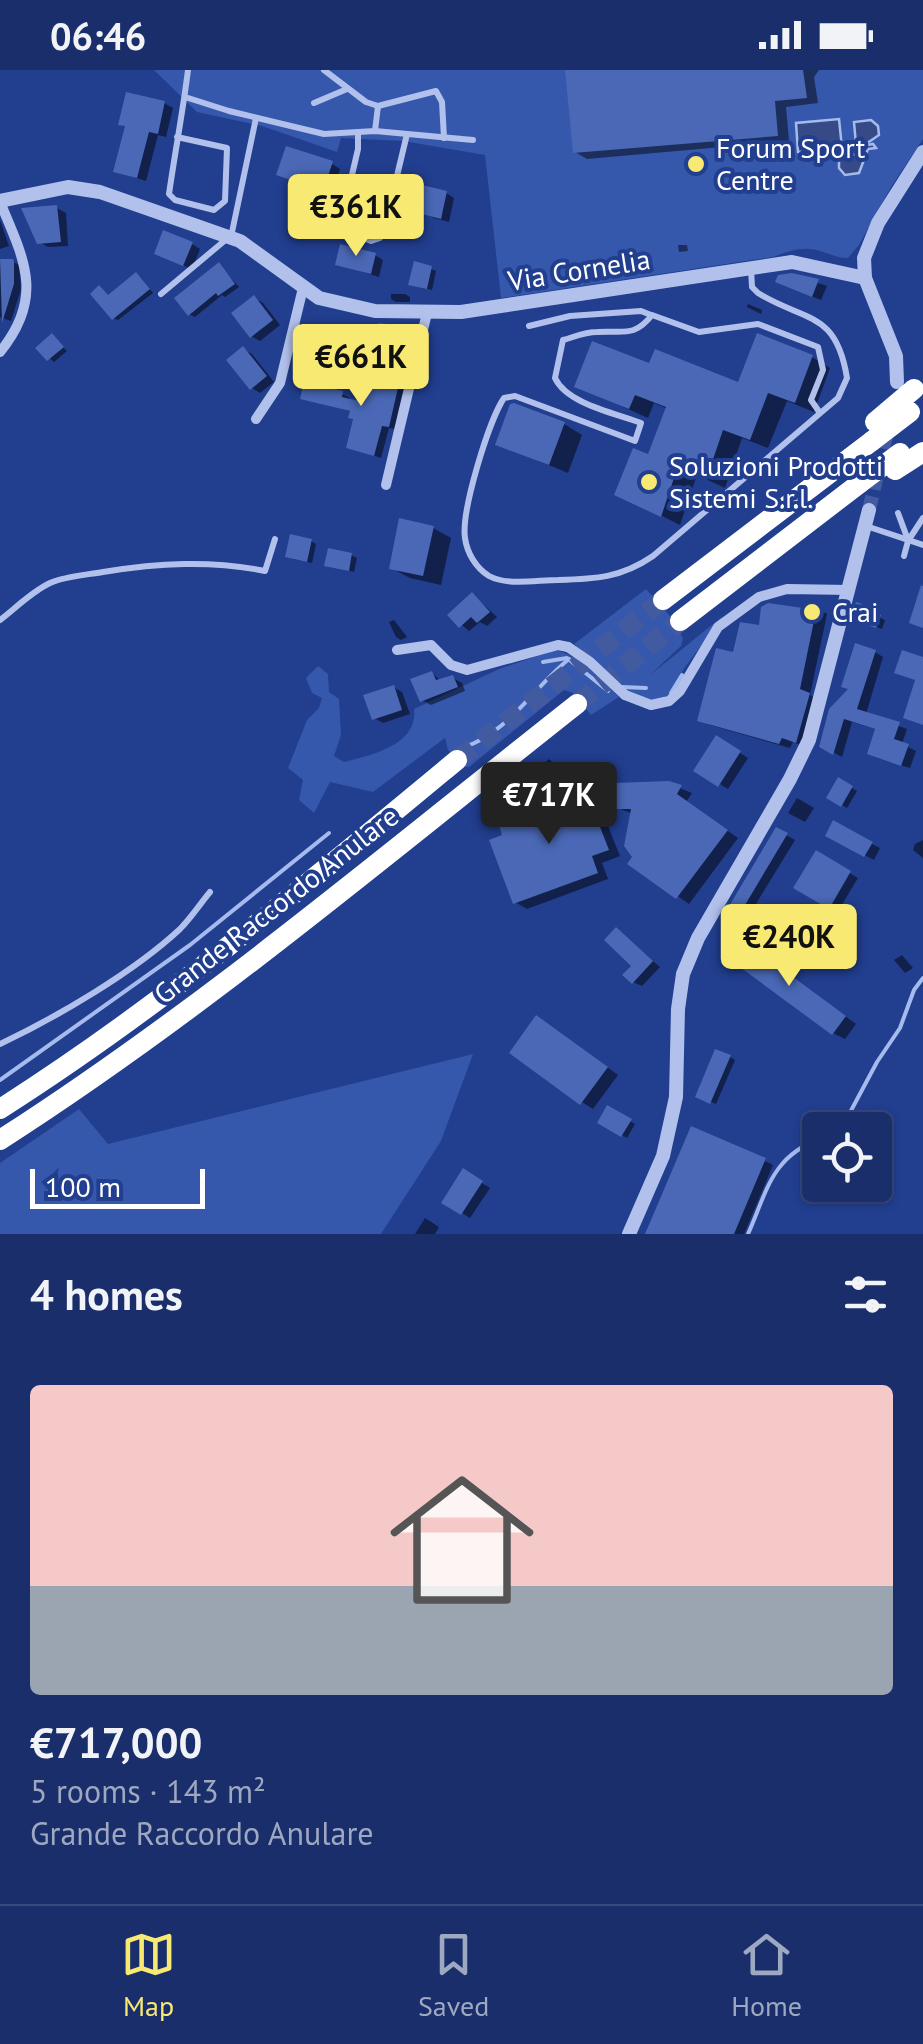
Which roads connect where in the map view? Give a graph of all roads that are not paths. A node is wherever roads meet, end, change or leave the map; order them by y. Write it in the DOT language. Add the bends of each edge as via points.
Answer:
graph roads {
  1 [pos="188,70"];
  2 [pos="324,70"];
  3 [pos="348,89"];
  4 [pos="185,96"];
  5 [pos="314,103"];
  6 [pos="378,106"];
  7 [pos="256,118"];
  8 [pos="375,131"];
  9 [pos="358,133"];
  10 [pos="407,134"];
  11 [pos="178,137"];
  12 [pos="444,138"];
  13 [pos="473,140"];
  14 [pos="923,152"];
  15 [pos="0,202"];
  16 [pos="230,237"];
  17 [pos="752,268"];
  18 [pos="864,278"];
  19 [pos="303,288"];
  20 [pos="160,294"];
  21 [pos="427,313"];
  22 [pos="652,315"];
  23 [pos="529,326"];
  24 [pos="0,352"];
  25 [pos="913,393"];
  26 [pos="820,413"];
  27 [pos="256,419"];
  28 [pos="923,434"];
  29 [pos="923,452"];
  30 [pos="897,461"];
  31 [pos="386,485"];
  32 [pos="862,496"];
  33 [pos="898,512"];
  34 [pos="923,518"];
  35 [pos="865,526"];
  36 [pos="274,539"];
  37 [pos="908,541"];
  38 [pos="923,546"];
  39 [pos="904,556"];
  40 [pos="850,590"];
  41 [pos="662,600"];
  42 [pos="0,620"];
  43 [pos="680,621"];
  44 [pos="397,650"];
  45 [pos="578,704"];
  46 [pos="457,760"];
  47 [pos="210,892"];
  48 [pos="0,1044"];
  49 [pos="0,1109"];
  50 [pos="0,1140"];
  51 [pos="630,1234"];
  1 -- 4 [label="lane"];
  2 -- 3 [label="lane"];
  3 -- 5 [label="lane"];
  3 -- 6 [label="lane"];
  4 -- 7 [label="lane"];
  4 -- 11 [label="lane"];
  6 -- 8 [label="lane"];
  6 -- 12 [label="lane" via="436,91"];
  7 -- 9 [label="lane" via="324,134"];
  7 -- 16 [label="lane"];
  8 -- 9 [label="lane"];
  8 -- 10 [label="lane"];
  9 -- 10 [label="lane" via="341,222 344,230 371,241 385,226"];
  10 -- 12 [label="lane"];
  11 -- 11 [label="lane" via="227,148 220,207 170,197"];
  12 -- 13 [label="lane"];
  14 -- 18 [label="street" via="871,236"];
  15 -- 16 [label="street, Via Cornelia" via="78,188"];
  15 -- 24 [label="street" via="28,286 18,325"];
  16 -- 19 [label="street, Via Cornelia"];
  16 -- 20 [label="lane"];
  17 -- 18 [label="street, Via Cornelia" via="801,262"];
  17 -- 21 [label="street, Via Cornelia" via="530,304"];
  17 -- 26 [label="lane" via="752,288 812,316 833,336 846,384"];
  18 -- 25 [label="street"];
  19 -- 21 [label="street, Via Cornelia" via="359,309"];
  19 -- 27 [label="street" via="280,383"];
  21 -- 31 [label="street"];
  22 -- 23 [label="lane" via="570,316"];
  22 -- 26 [label="lane" via="699,332 758,324 818,348 823,370 810,400"];
  22 -- 26 [label="lane" via="633,332 563,340 555,378 564,392 641,423 635,441 514,396 502,401 465,525 468,550 488,576 596,580 630,571"];
  25 -- 41 [label="highway, bridge" via="817,482"];
  28 -- 30 [label="highway"];
  29 -- 30 [label="highway"];
  30 -- 32 [label="highway"];
  32 -- 35 [label="street"];
  32 -- 43 [label="highway" via="801,530"];
  33 -- 37 [label="lane"];
  34 -- 37 [label="lane"];
  35 -- 37 [label="lane"];
  35 -- 40 [label="street"];
  36 -- 42 [label="lane" via="265,571 164,564 80,576 40,588"];
  37 -- 38 [label="lane"];
  37 -- 39 [label="lane"];
  40 -- 44 [label="street, bridge" via="786,589 758,597 718,627 680,691 669,702 651,705 625,695 568,647 466,670 428,644"];
  40 -- 51 [label="street" via="802,756 687,963 676,1097 652,1186"];
  45 -- 50 [label="highway, Grande Raccordo Anulare" via="171,1022"];
  46 -- 49 [label="highway, Grande Raccordo Anulare" via="238,938"];
  47 -- 48 [label="lane" via="180,929 114,978"];
}
